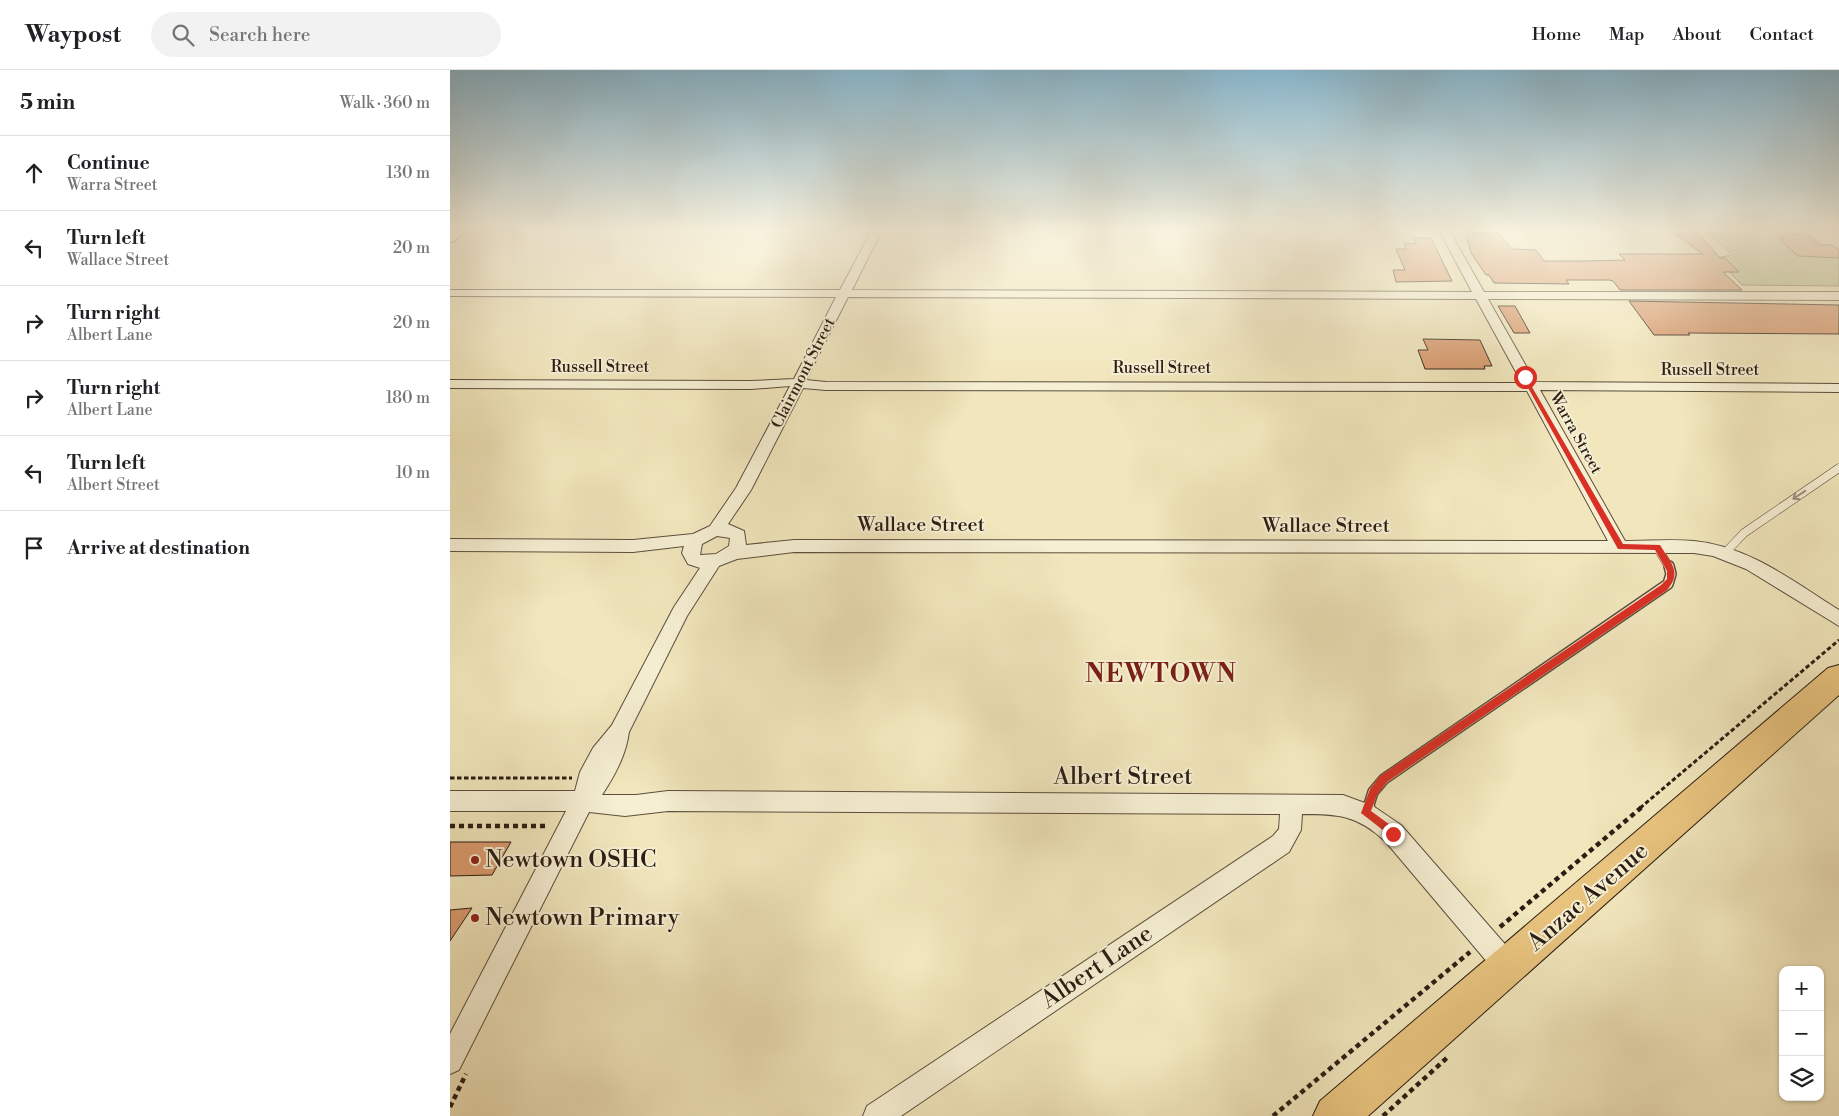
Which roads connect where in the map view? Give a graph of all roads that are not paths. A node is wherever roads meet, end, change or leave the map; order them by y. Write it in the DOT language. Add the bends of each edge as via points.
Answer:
graph roads {
  1 [pos="852,279"];
  2 [pos="1471,279"];
  3 [pos="450,293"];
  4 [pos="844,294"];
  5 [pos="1480,295"];
  6 [pos="1839,296"];
  7 [pos="450,384"];
  8 [pos="798,385"];
  9 [pos="1531,387"];
  10 [pos="1839,388"];
  11 [pos="1839,468"];
  12 [pos="729,538"];
  13 [pos="450,545"];
  14 [pos="1620,547"];
  15 [pos="1657,547"];
  16 [pos="1725,553"];
  17 [pos="700,554"];
  18 [pos="1839,619"];
  19 [pos="1839,677"];
  20 [pos="450,800"];
  21 [pos="583,801"];
  22 [pos="1290,804"];
  23 [pos="1366,813"];
  24 [pos="1508,967"];
  25 [pos="450,1061"];
  26 [pos="877,1116"];
  27 [pos="1335,1116"];
  1 -- 4 [label="street, Clairmont Street"];
  2 -- 5 [label="street, Warra Street"];
  3 -- 4 [label="street"];
  4 -- 5 [label="street"];
  4 -- 8 [label="street, Clairmont Street"];
  5 -- 6 [label="street"];
  5 -- 9 [label="street, Warra Street"];
  7 -- 8 [label="street, Russell Street"];
  8 -- 9 [label="street, Russell Street"];
  8 -- 12 [label="street, Clairmont Street" via="743,490"];
  9 -- 10 [label="street, Russell Street" via="1554,390 1580,387"];
  9 -- 14 [label="street, Warra Street"];
  11 -- 16 [label="lane, one-way" via="1744,533"];
  12 -- 14 [label="street, Wallace Street" via="794,546"];
  12 -- 17 [label="street"];
  12 -- 17 [label="street"];
  13 -- 17 [label="street" via="633,546"];
  14 -- 15 [label="street, Wallace Street"];
  15 -- 16 [label="street, Wallace Street" via="1694,547"];
  15 -- 23 [label="lane" via="1671,571 1668,584 1384,779 1373,792"];
  16 -- 18 [label="street, Wallace Street" via="1751,564"];
  17 -- 21 [label="street" via="680,612 619,731 615,755 607,772"];
  19 -- 24 [label="main road, Anzac Avenue"];
  20 -- 21 [label="street, Albert Street"];
  21 -- 22 [label="street, Albert Street" via="620,807 668,801"];
  21 -- 25 [label="street"];
  22 -- 23 [label="street, Albert Street" via="1334,804"];
  22 -- 26 [label="street, Albert Lane" via="1292,825 1281,844"];
  23 -- 24 [label="street, Albert Street" via="1393,834"];
  24 -- 27 [label="main road, Anzac Avenue"];
}
